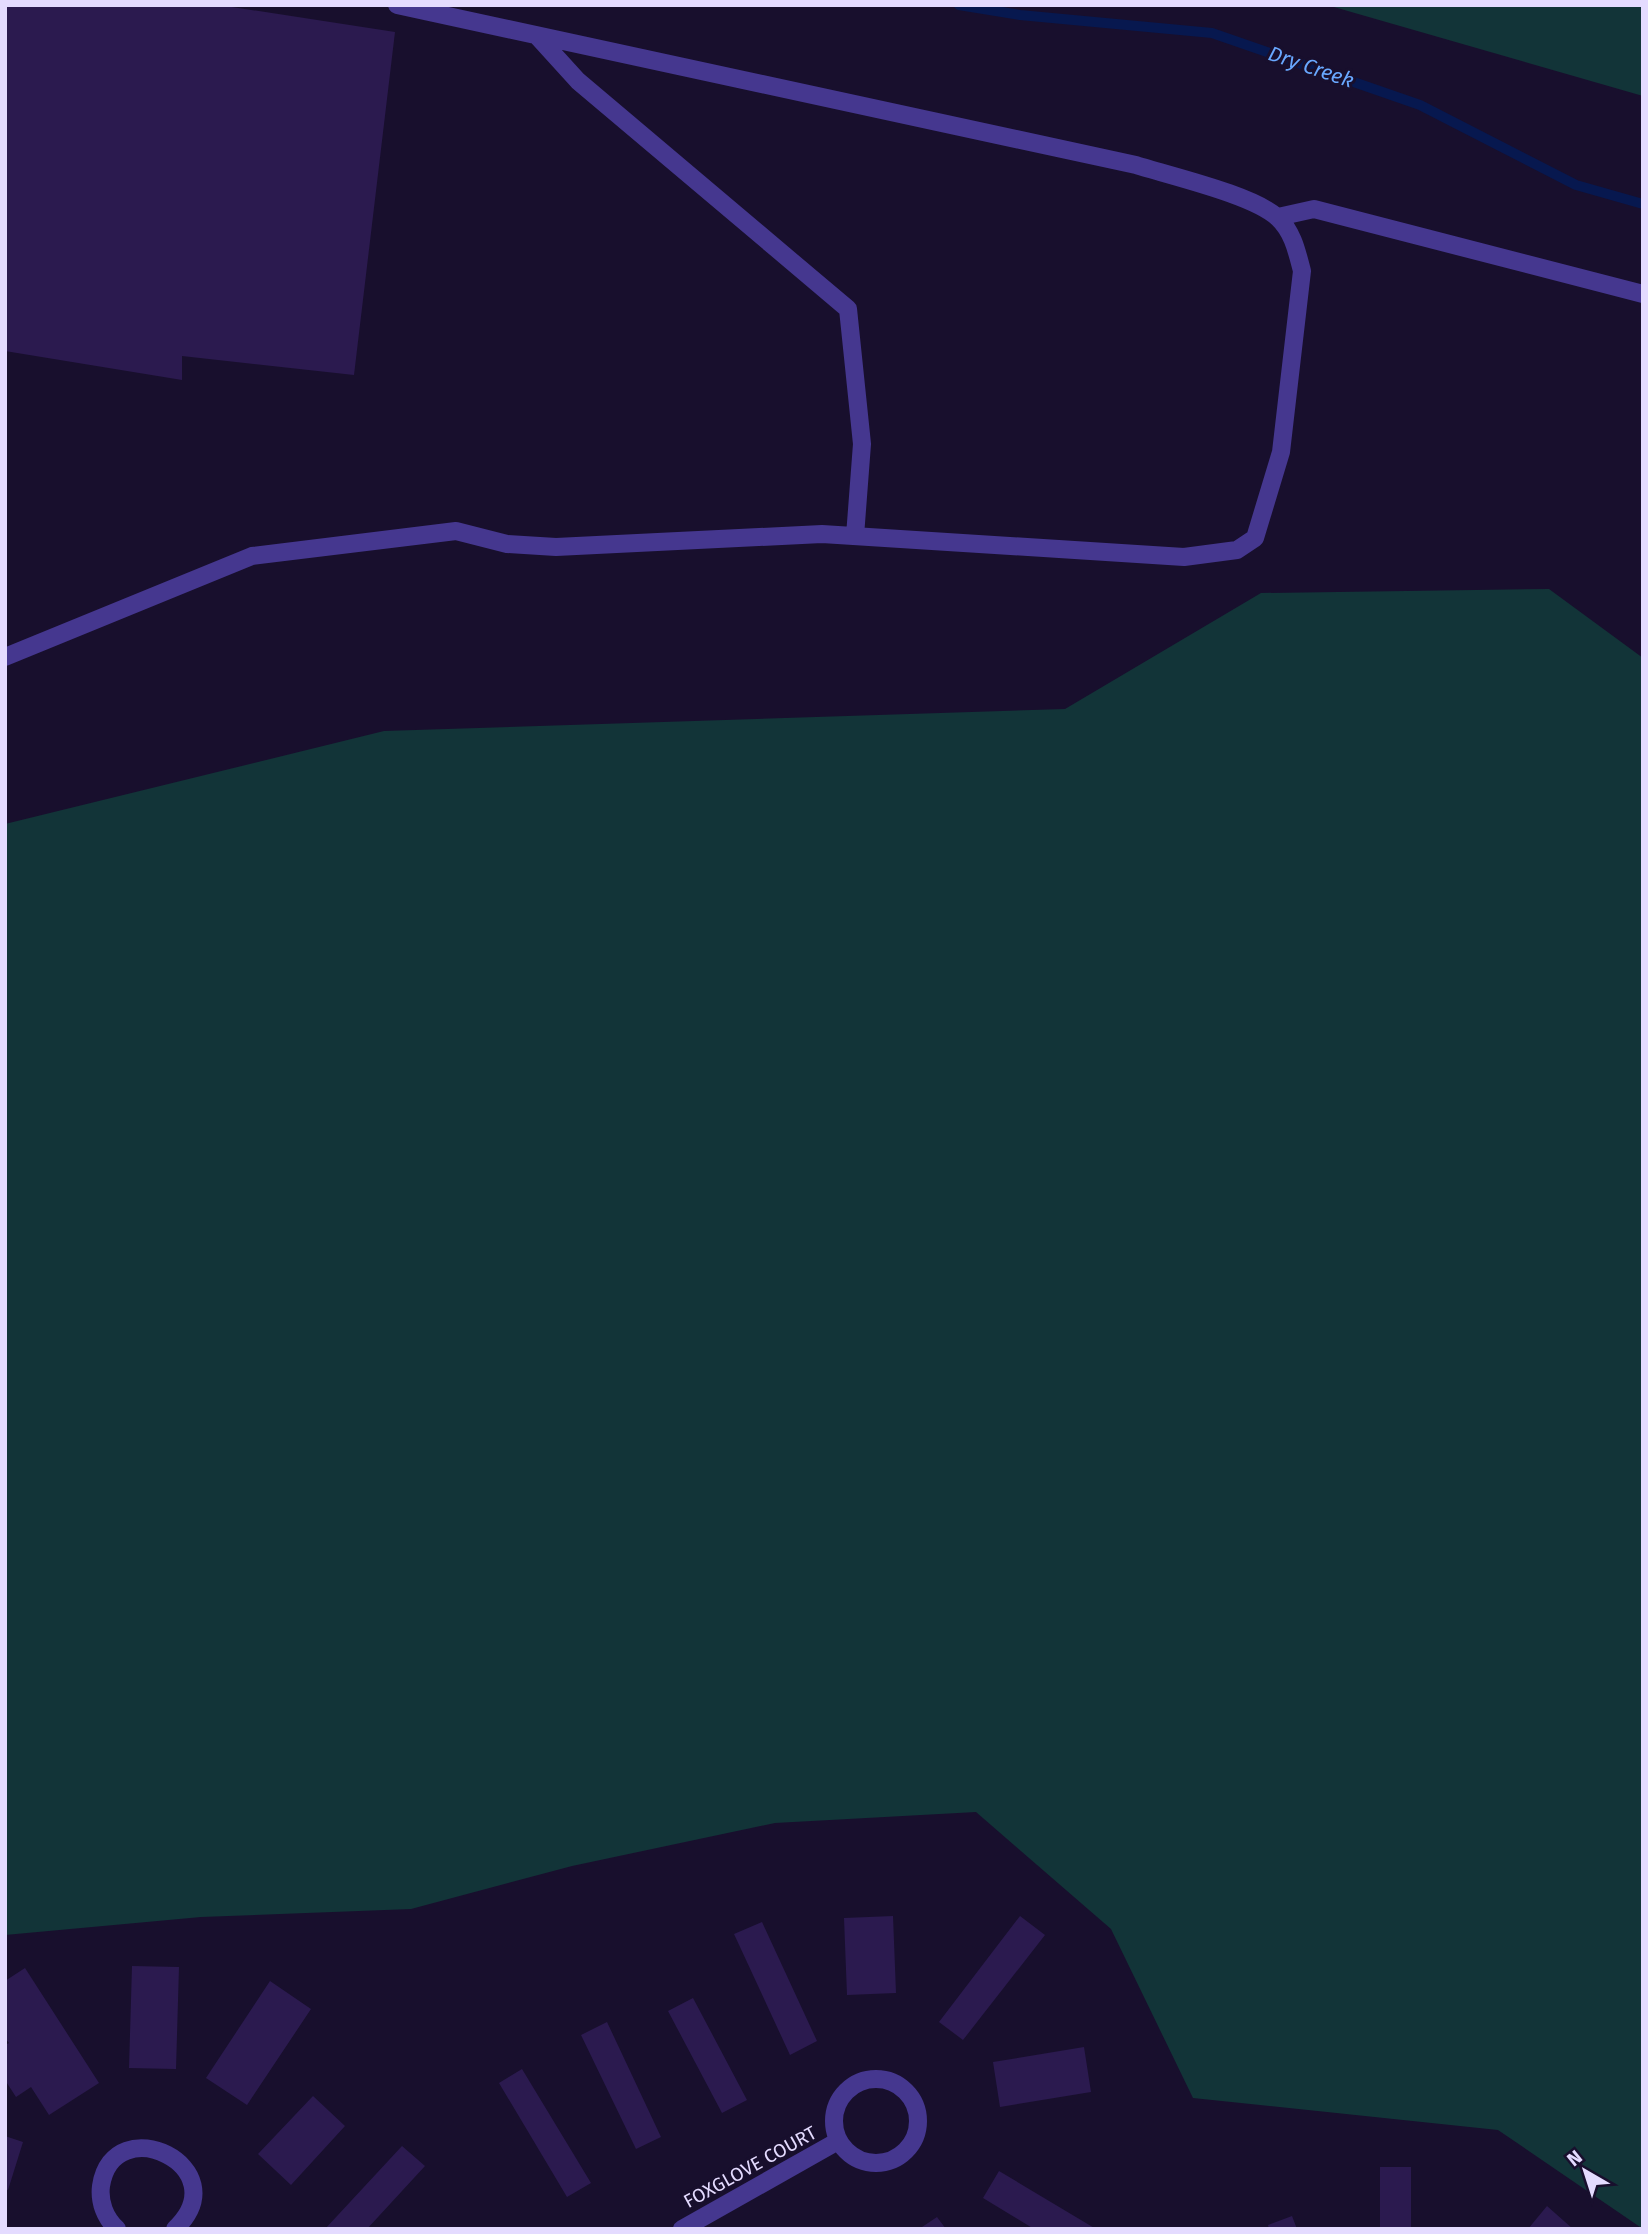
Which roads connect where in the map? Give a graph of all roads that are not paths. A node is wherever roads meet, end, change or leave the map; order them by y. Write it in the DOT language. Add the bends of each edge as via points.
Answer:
graph roads {
  1 [pos="397,5"];
  2 [pos="538,37"];
  3 [pos="1278,217"];
  4 [pos="1643,294"];
  5 [pos="855,536"];
  6 [pos="5,657"];
  7 [pos="838,2141"];
  8 [pos="184,2226"];
  9 [pos="117,2229"];
  10 [pos="682,2229"];
  1 -- 2 [label="street"];
  2 -- 3 [label="street" via="1136,164 1252,203"];
  2 -- 5 [label="street" via="578,81 848,309 862,444"];
  3 -- 4 [label="street" via="1314,209"];
  3 -- 5 [label="street" via="1295,242 1302,271 1281,452 1255,538 1237,550 1184,557"];
  5 -- 6 [label="street" via="556,547 507,544 456,531 252,556"];
  7 -- 7 [label="street, FOXGLOVE COURT" via="860,2161 888,2162 906,2151 918,2132 915,2104 897,2084 884,2080 858,2084 846,2091 834,2115"];
  7 -- 10 [label="street, FOXGLOVE COURT"];
  8 -- 9 [label="street" via="193,2192 190,2178 172,2155 144,2147 116,2158 101,2184 105,2215"];
}
